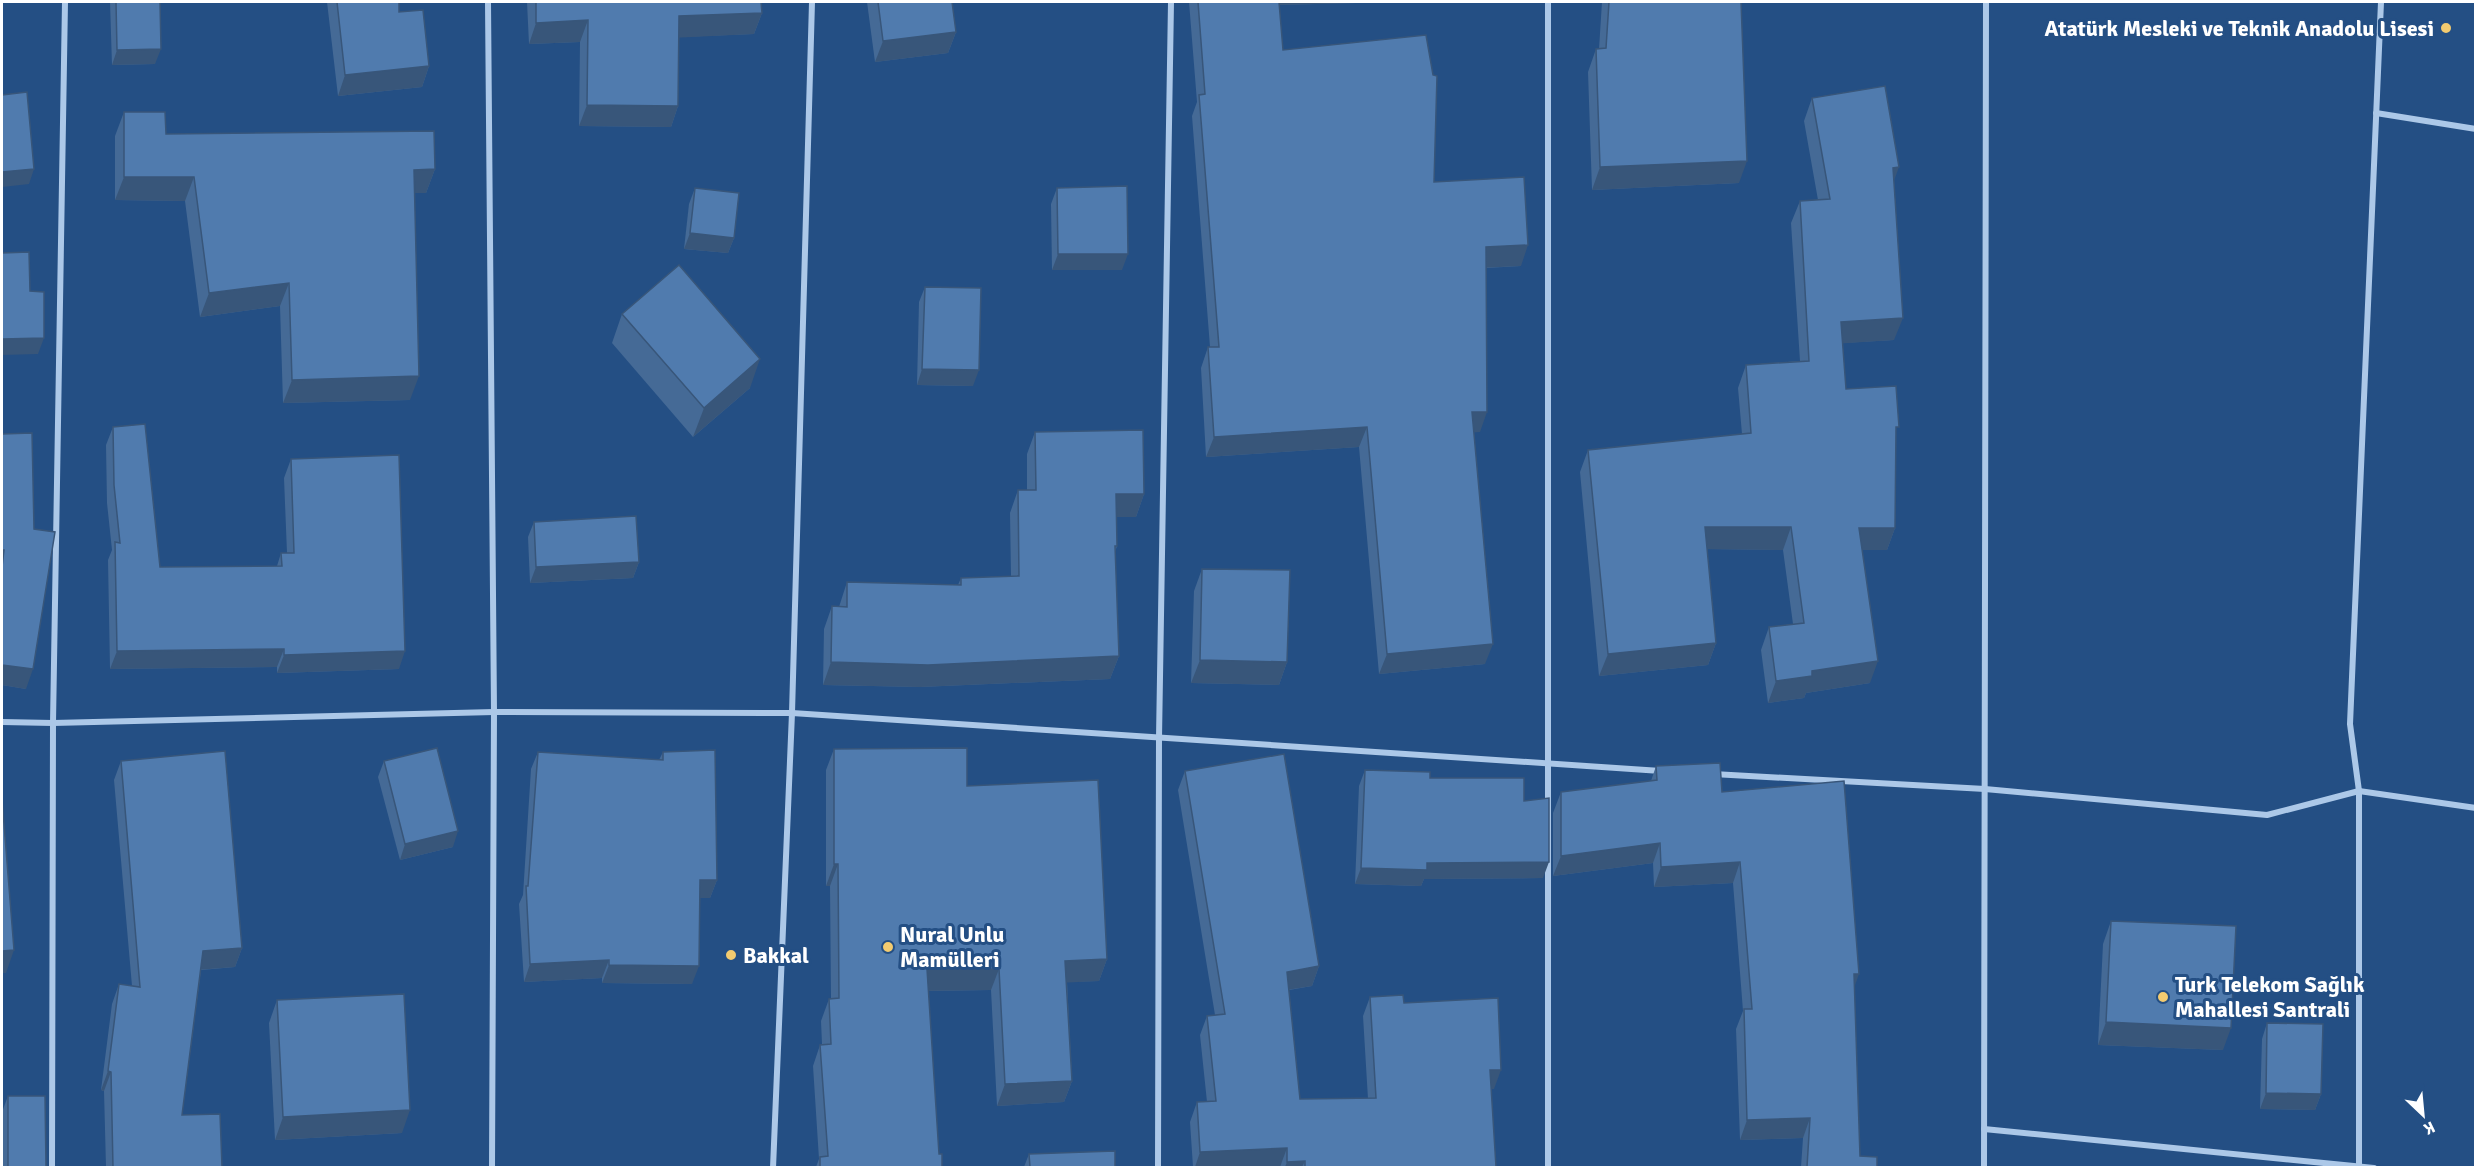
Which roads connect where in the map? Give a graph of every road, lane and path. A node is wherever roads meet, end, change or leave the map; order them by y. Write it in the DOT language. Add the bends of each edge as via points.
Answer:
graph roads {
  1 [pos="65,2"];
  2 [pos="488,2"];
  3 [pos="812,2"];
  4 [pos="1171,2"];
  5 [pos="1548,2"];
  6 [pos="1986,2"];
  7 [pos="2381,2"];
  8 [pos="2376,113"];
  9 [pos="2475,129"];
  10 [pos="494,712"];
  11 [pos="792,714"];
  12 [pos="2,722"];
  13 [pos="53,723"];
  14 [pos="1159,738"];
  15 [pos="1549,764"];
  16 [pos="1667,771"];
  17 [pos="1702,773"];
  18 [pos="1985,789"];
  19 [pos="2359,791"];
  20 [pos="2475,808"];
  21 [pos="1984,1129"];
  22 [pos="2359,1166"];
  23 [pos="52,1167"];
  24 [pos="492,1167"];
  25 [pos="773,1167"];
  26 [pos="1158,1167"];
  27 [pos="1548,1167"];
  28 [pos="1984,1167"];
  29 [pos="2374,1167"];
  1 -- 13 [label="street"];
  2 -- 10 [label="street"];
  3 -- 11 [label="street"];
  4 -- 14 [label="street"];
  5 -- 15 [label="street"];
  6 -- 18 [label="street"];
  7 -- 8 [label="street"];
  8 -- 9 [label="street"];
  8 -- 19 [label="street" via="2350,724"];
  10 -- 11 [label="street"];
  10 -- 13 [label="street"];
  10 -- 24 [label="street"];
  11 -- 14 [label="street"];
  11 -- 25 [label="street"];
  12 -- 13 [label="street"];
  13 -- 23 [label="street"];
  14 -- 15 [label="street"];
  14 -- 26 [label="street"];
  15 -- 16 [label="street"];
  15 -- 27 [label="street"];
  17 -- 18 [label="street"];
  18 -- 19 [label="street" via="2267,815"];
  18 -- 21 [label="street"];
  19 -- 20 [label="street"];
  19 -- 22 [label="street"];
  21 -- 22 [label="street"];
  21 -- 28 [label="street"];
  22 -- 29 [label="street"];
}
